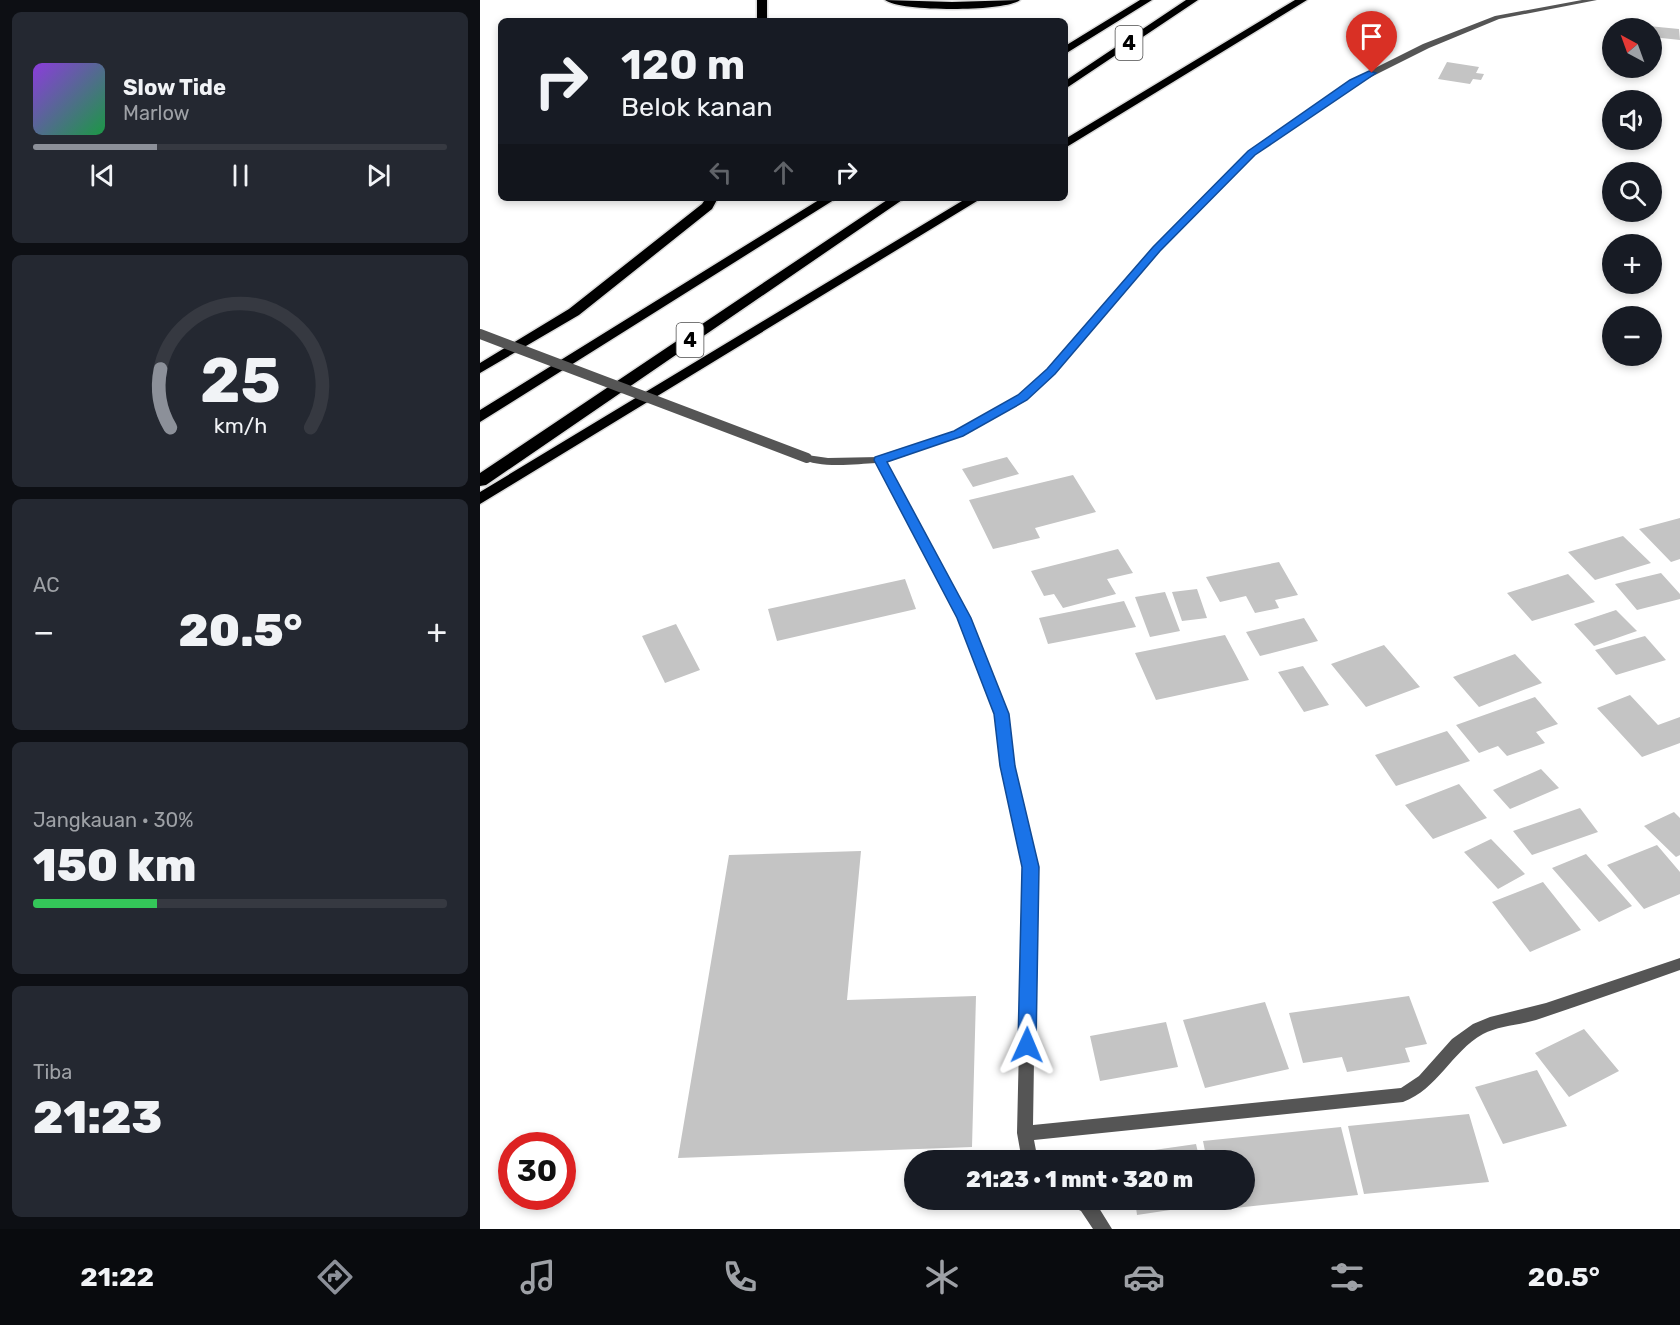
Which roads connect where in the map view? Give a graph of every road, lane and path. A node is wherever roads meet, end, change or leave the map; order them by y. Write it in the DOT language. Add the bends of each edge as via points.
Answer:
graph roads {
  1 [pos="762,0"];
  2 [pos="890,0"];
  3 [pos="1015,0"];
  4 [pos="1147,0"];
  5 [pos="1193,0"];
  6 [pos="1302,0"];
  7 [pos="1594,0"];
  8 [pos="762,18"];
  9 [pos="1068,49"];
  10 [pos="1068,84"];
  11 [pos="1068,142"];
  12 [pos="710,201"];
  13 [pos="826,201"];
  14 [pos="895,201"];
  15 [pos="971,201"];
  16 [pos="480,334"];
  17 [pos="480,369"];
  18 [pos="480,417"];
  19 [pos="880,460"];
  20 [pos="480,481"];
  21 [pos="480,499"];
  22 [pos="1680,964"];
  23 [pos="1025,1133"];
  24 [pos="1028,1150"];
  25 [pos="1090,1210"];
  26 [pos="1103,1229"];
  1 -- 8 [label="highway"];
  2 -- 3 [label="highway" via="972,6"];
  4 -- 9 [label="highway, 4"];
  5 -- 10 [label="highway, 4"];
  6 -- 11 [label="highway"];
  7 -- 19 [label="street" via="1497,17 1353,82 1251,153 1156,249 1023,398 959,433"];
  12 -- 17 [label="highway" via="574,312"];
  13 -- 18 [label="highway, 4"];
  14 -- 20 [label="highway, 4"];
  15 -- 21 [label="highway"];
  16 -- 19 [label="street, bridge" via="807,458"];
  19 -- 23 [label="street" via="964,618 1001,714 1030,867"];
  22 -- 23 [label="street" via="1477,1029 1416,1089 1403,1095"];
  23 -- 24 [label="street"];
  25 -- 26 [label="street"];
}
